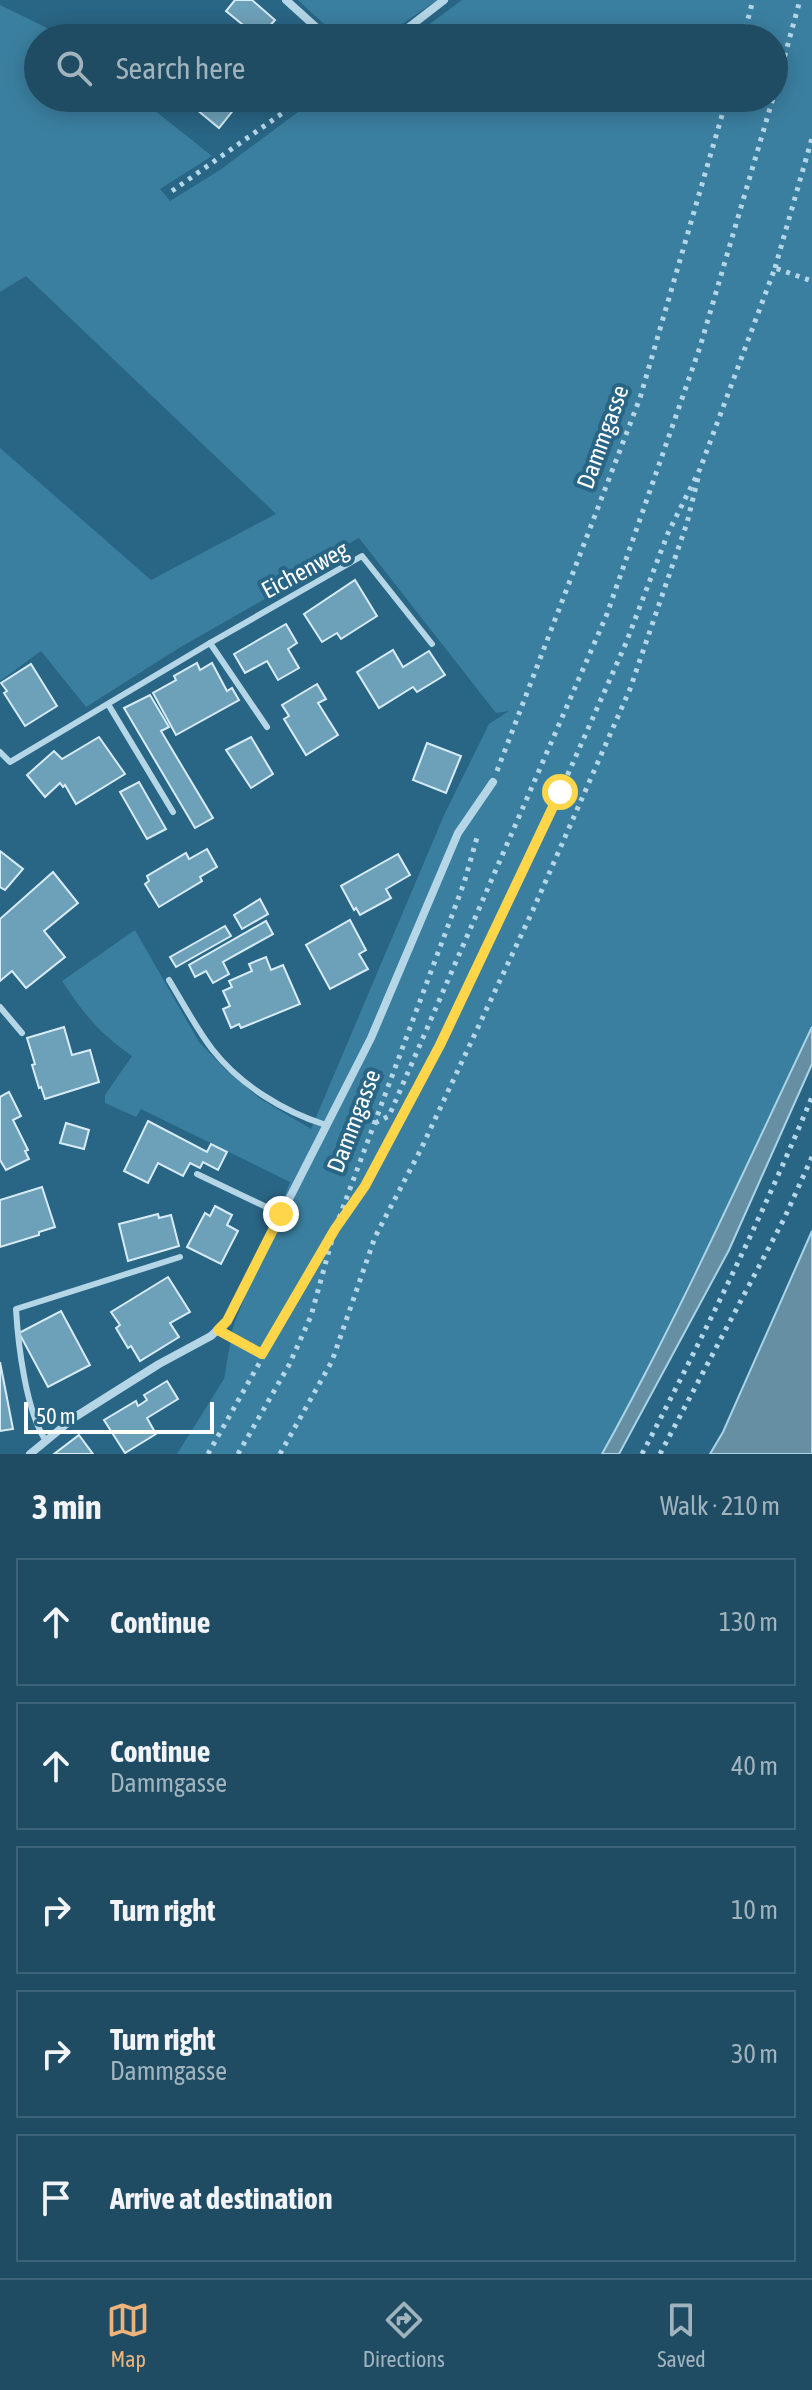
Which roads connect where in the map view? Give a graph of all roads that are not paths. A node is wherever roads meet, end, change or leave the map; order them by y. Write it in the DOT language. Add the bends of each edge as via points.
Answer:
graph roads {
  1 [pos="286,0"];
  2 [pos="444,0"];
  3 [pos="313,24"];
  4 [pos="413,24"];
  5 [pos="210,643"];
  6 [pos="432,644"];
  7 [pos="108,704"];
  8 [pos="267,727"];
  9 [pos="0,752"];
  10 [pos="493,782"];
  11 [pos="173,812"];
  12 [pos="169,980"];
  13 [pos="0,1007"];
  14 [pos="22,1033"];
  15 [pos="326,1125"];
  16 [pos="197,1174"];
  17 [pos="281,1214"];
  18 [pos="180,1257"];
  19 [pos="46,1441"];
  20 [pos="30,1454"];
  1 -- 3 [label="street"];
  2 -- 4 [label="street"];
  5 -- 6 [label="lane, Eichenweg" via="362,556"];
  5 -- 7 [label="lane, Eichenweg"];
  5 -- 8 [label="lane"];
  7 -- 9 [label="lane, Eichenweg" via="10,762"];
  7 -- 11 [label="lane"];
  10 -- 15 [label="street, Dammgasse" via="458,833 371,1038"];
  12 -- 15 [label="lane, Dammgasse" via="213,1051 241,1077 268,1100"];
  13 -- 14 [label="lane"];
  15 -- 17 [label="street, Dammgasse"];
  16 -- 17 [label="lane"];
  17 -- 19 [label="street, Dammgasse" via="218,1330 75,1417"];
  18 -- 19 [label="lane" via="16,1309 25,1378 38,1430"];
  19 -- 20 [label="street, Dammgasse"];
}
